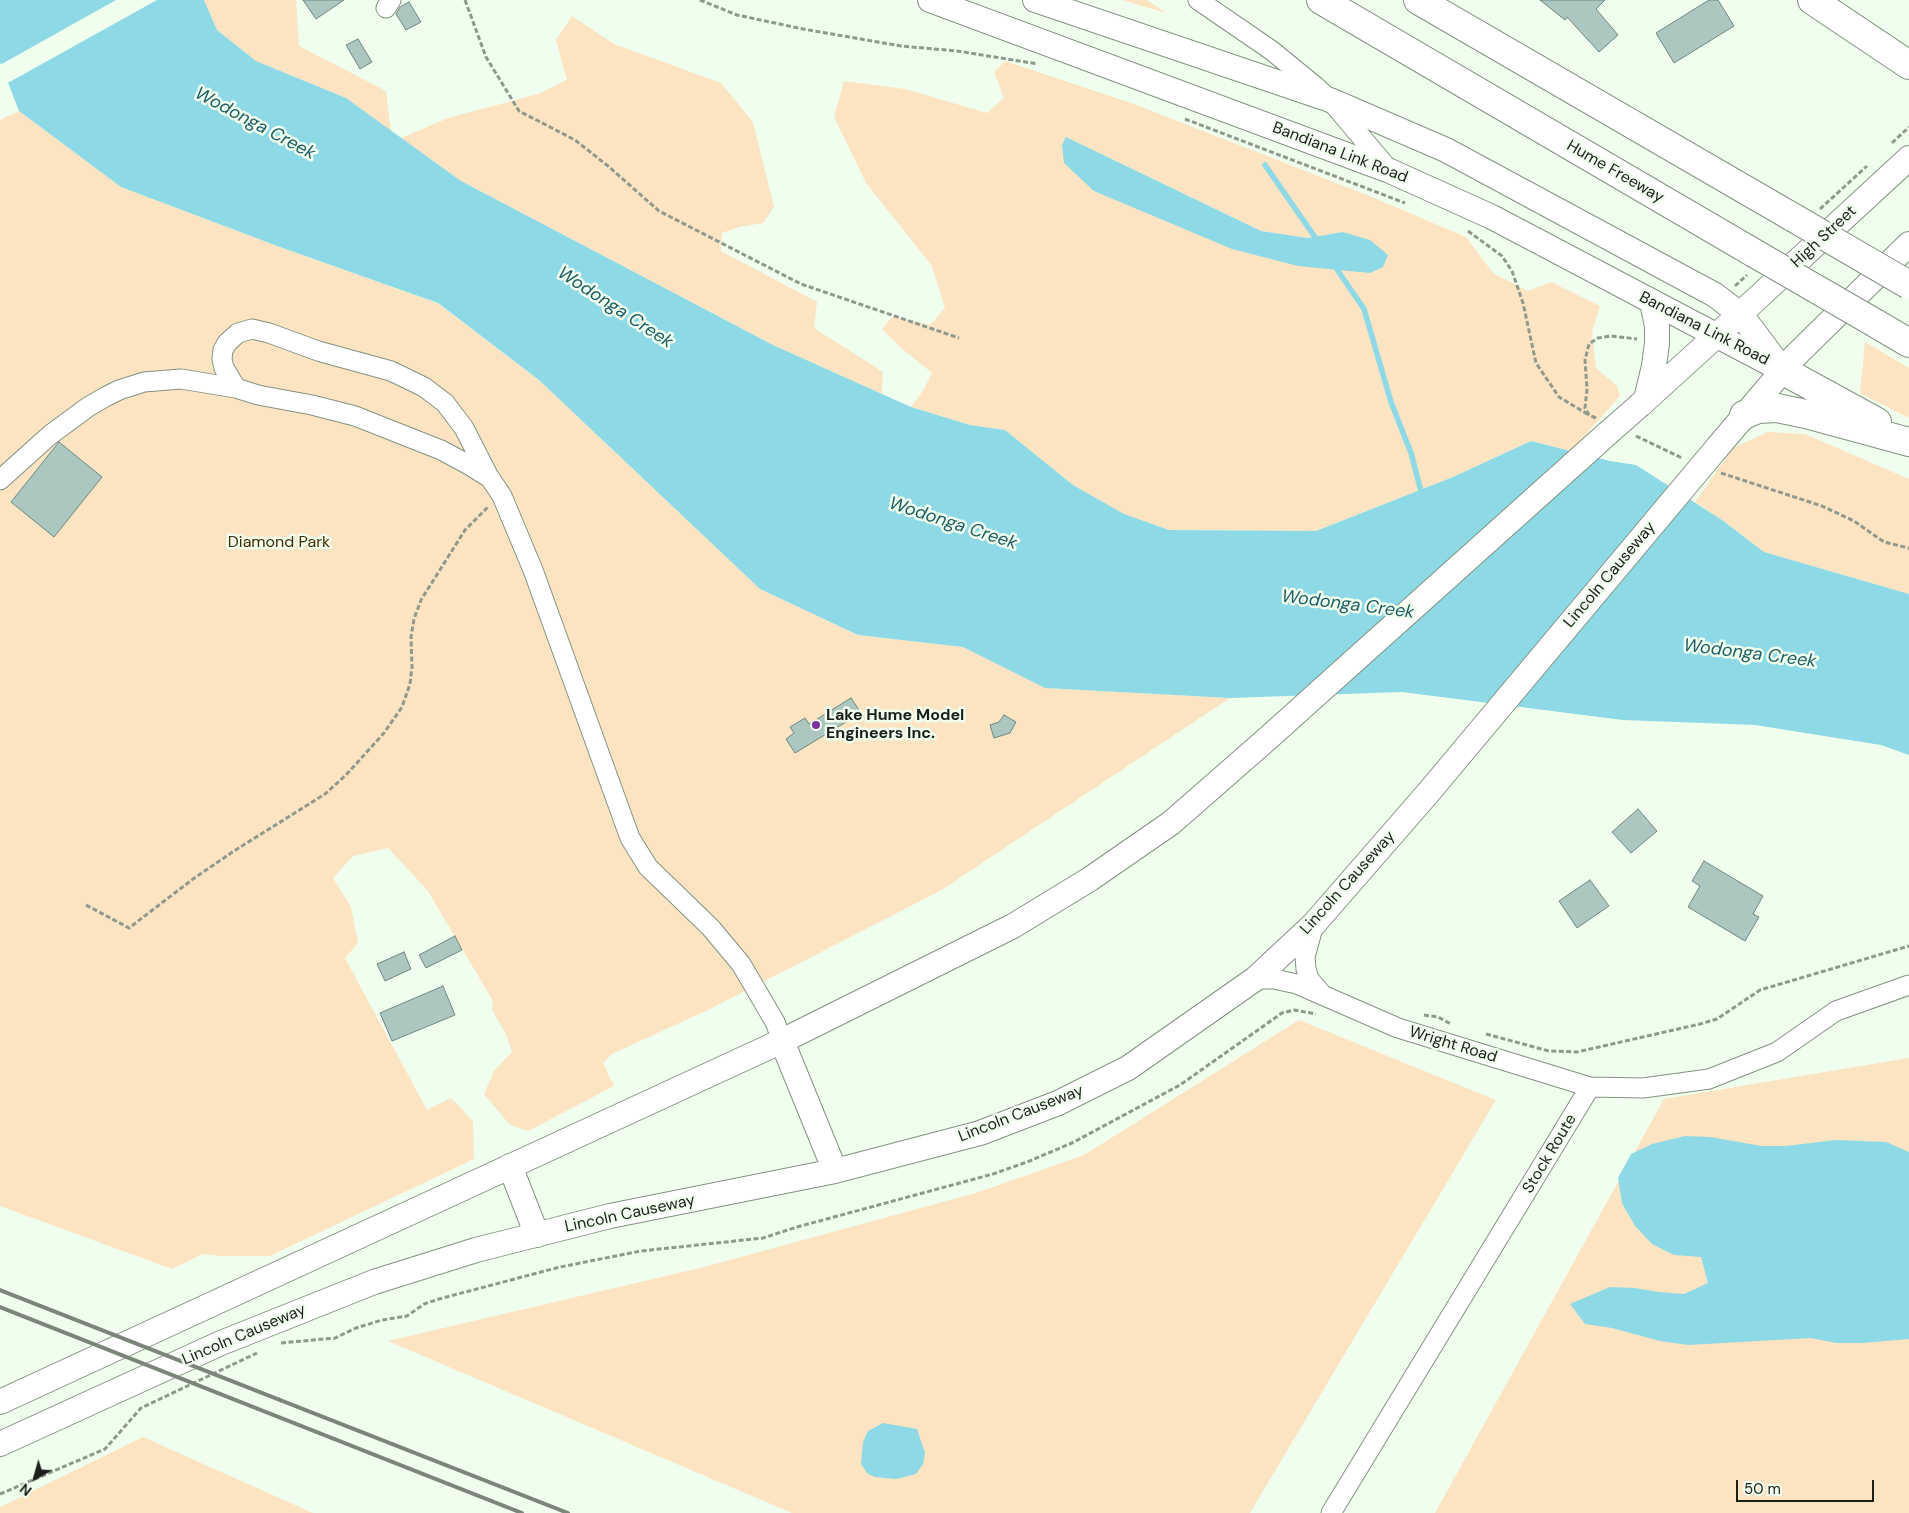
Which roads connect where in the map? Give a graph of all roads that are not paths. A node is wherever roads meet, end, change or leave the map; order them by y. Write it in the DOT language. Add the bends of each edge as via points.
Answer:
graph roads {
  1 [pos="930,0"];
  2 [pos="1035,0"];
  3 [pos="1198,0"];
  4 [pos="1321,0"];
  5 [pos="1418,0"];
  6 [pos="1812,0"];
  7 [pos="1909,44"];
  8 [pos="1909,65"];
  9 [pos="1330,100"];
  10 [pos="1909,158"];
  11 [pos="1390,171"];
  12 [pos="1909,244"];
  13 [pos="1909,285"];
  14 [pos="1652,302"];
  15 [pos="1739,315"];
  16 [pos="1716,335"];
  17 [pos="1909,343"];
  18 [pos="1782,370"];
  19 [pos="236,388"];
  20 [pos="1643,402"];
  21 [pos="1744,415"];
  22 [pos="1909,441"];
  23 [pos="490,478"];
  24 [pos="0,480"];
  25 [pos="1314,924"];
  26 [pos="1255,979"];
  27 [pos="1909,985"];
  28 [pos="1321,993"];
  29 [pos="782,1041"];
  30 [pos="1590,1087"];
  31 [pos="510,1166"];
  32 [pos="836,1171"];
  33 [pos="537,1235"];
  34 [pos="0,1402"];
  35 [pos="0,1444"];
  36 [pos="1331,1513"];
  1 -- 11 [label="main road, Bandiana Link Road"];
  2 -- 9 [label="main road, Bandiana Link Road"];
  3 -- 9 [label="street" via="1283,58"];
  4 -- 17 [label="highway, Hume Freeway, bridge"];
  5 -- 13 [label="highway, bridge"];
  6 -- 7 [label="highway"];
  6 -- 8 [label="highway"];
  9 -- 11 [label="street"];
  9 -- 15 [label="main road, Bandiana Link Road" via="1476,166 1715,295"];
  10 -- 15 [label="main road, High Street"];
  11 -- 14 [label="main road, Bandiana Link Road" via="1492,217"];
  12 -- 18 [label="main road"];
  14 -- 16 [label="main road, Bandiana Link Road"];
  14 -- 20 [label="main road" via="1657,343"];
  15 -- 16 [label="main road"];
  15 -- 18 [label="main road, Bandiana Link Road"];
  16 -- 18 [label="main road, Bandiana Link Road"];
  16 -- 20 [label="main road"];
  18 -- 21 [label="main road, Lincoln Causeway"];
  18 -- 22 [label="highway"];
  19 -- 23 [label="street" via="334,410 383,426 441,450"];
  19 -- 23 [label="street" via="224,368 223,350 238,333 252,329 391,371 424,387 445,403 464,428"];
  19 -- 24 [label="street" via="174,379 144,382 119,390 61,426"];
  20 -- 29 [label="main road, bridge" via="1171,823 1090,879 1013,926"];
  21 -- 22 [label="highway" via="1758,409 1777,408"];
  21 -- 25 [label="main road, Lincoln Causeway, bridge" via="1428,793"];
  23 -- 29 [label="street" via="502,496 533,570 630,838 648,867 711,928 741,964"];
  25 -- 26 [label="main road, Lincoln Causeway"];
  25 -- 28 [label="street" via="1305,957 1306,969 1309,980"];
  26 -- 28 [label="street, Wright Road" via="1285,980"];
  26 -- 32 [label="main road, Lincoln Causeway" via="1128,1068 1058,1103 980,1134"];
  27 -- 30 [label="street" via="1836,1011 1777,1052 1709,1079 1643,1088"];
  28 -- 30 [label="street, Wright Road" via="1398,1028"];
  29 -- 31 [label="main road"];
  29 -- 32 [label="main road"];
  30 -- 36 [label="street, Stock Route"];
  31 -- 33 [label="main road"];
  31 -- 34 [label="main road"];
  32 -- 33 [label="main road, Lincoln Causeway" via="610,1216"];
  33 -- 35 [label="main road, Lincoln Causeway" via="476,1250 356,1289 221,1343"];
}
